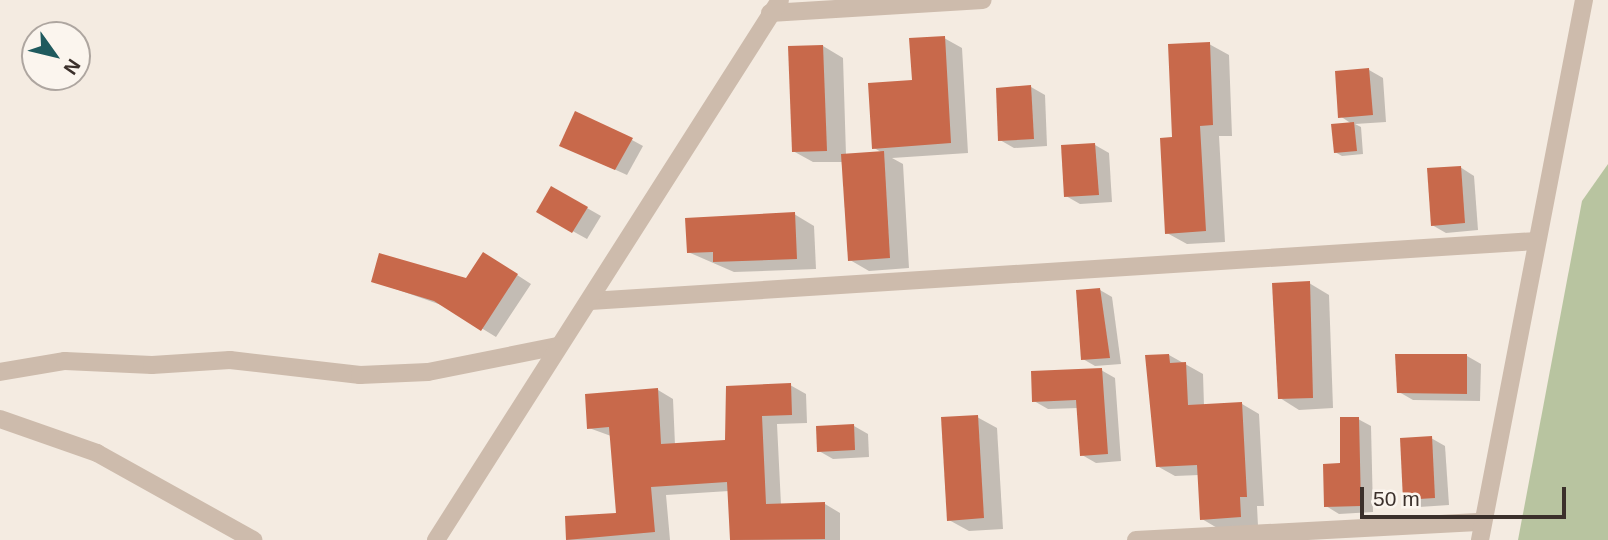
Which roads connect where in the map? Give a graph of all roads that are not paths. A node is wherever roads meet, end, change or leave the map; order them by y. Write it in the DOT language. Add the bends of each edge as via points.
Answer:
graph roads {
  1 [pos="983,0"];
  2 [pos="1584,0"];
  3 [pos="775,6"];
  4 [pos="1537,241"];
  5 [pos="590,301"];
  6 [pos="558,346"];
  7 [pos="0,372"];
  8 [pos="0,419"];
  9 [pos="1483,522"];
  10 [pos="253,540"];
  11 [pos="436,540"];
  12 [pos="1136,540"];
  13 [pos="1480,540"];
  1 -- 3 [label="street"];
  2 -- 4 [label="street"];
  3 -- 5 [label="street"];
  4 -- 5 [label="street"];
  4 -- 9 [label="street"];
  5 -- 6 [label="street"];
  6 -- 7 [label="street" via="488,363 360,375 230,360 152,365 65,361"];
  6 -- 11 [label="street"];
  8 -- 10 [label="street" via="97,453"];
  9 -- 12 [label="street"];
  9 -- 13 [label="street"];
}
